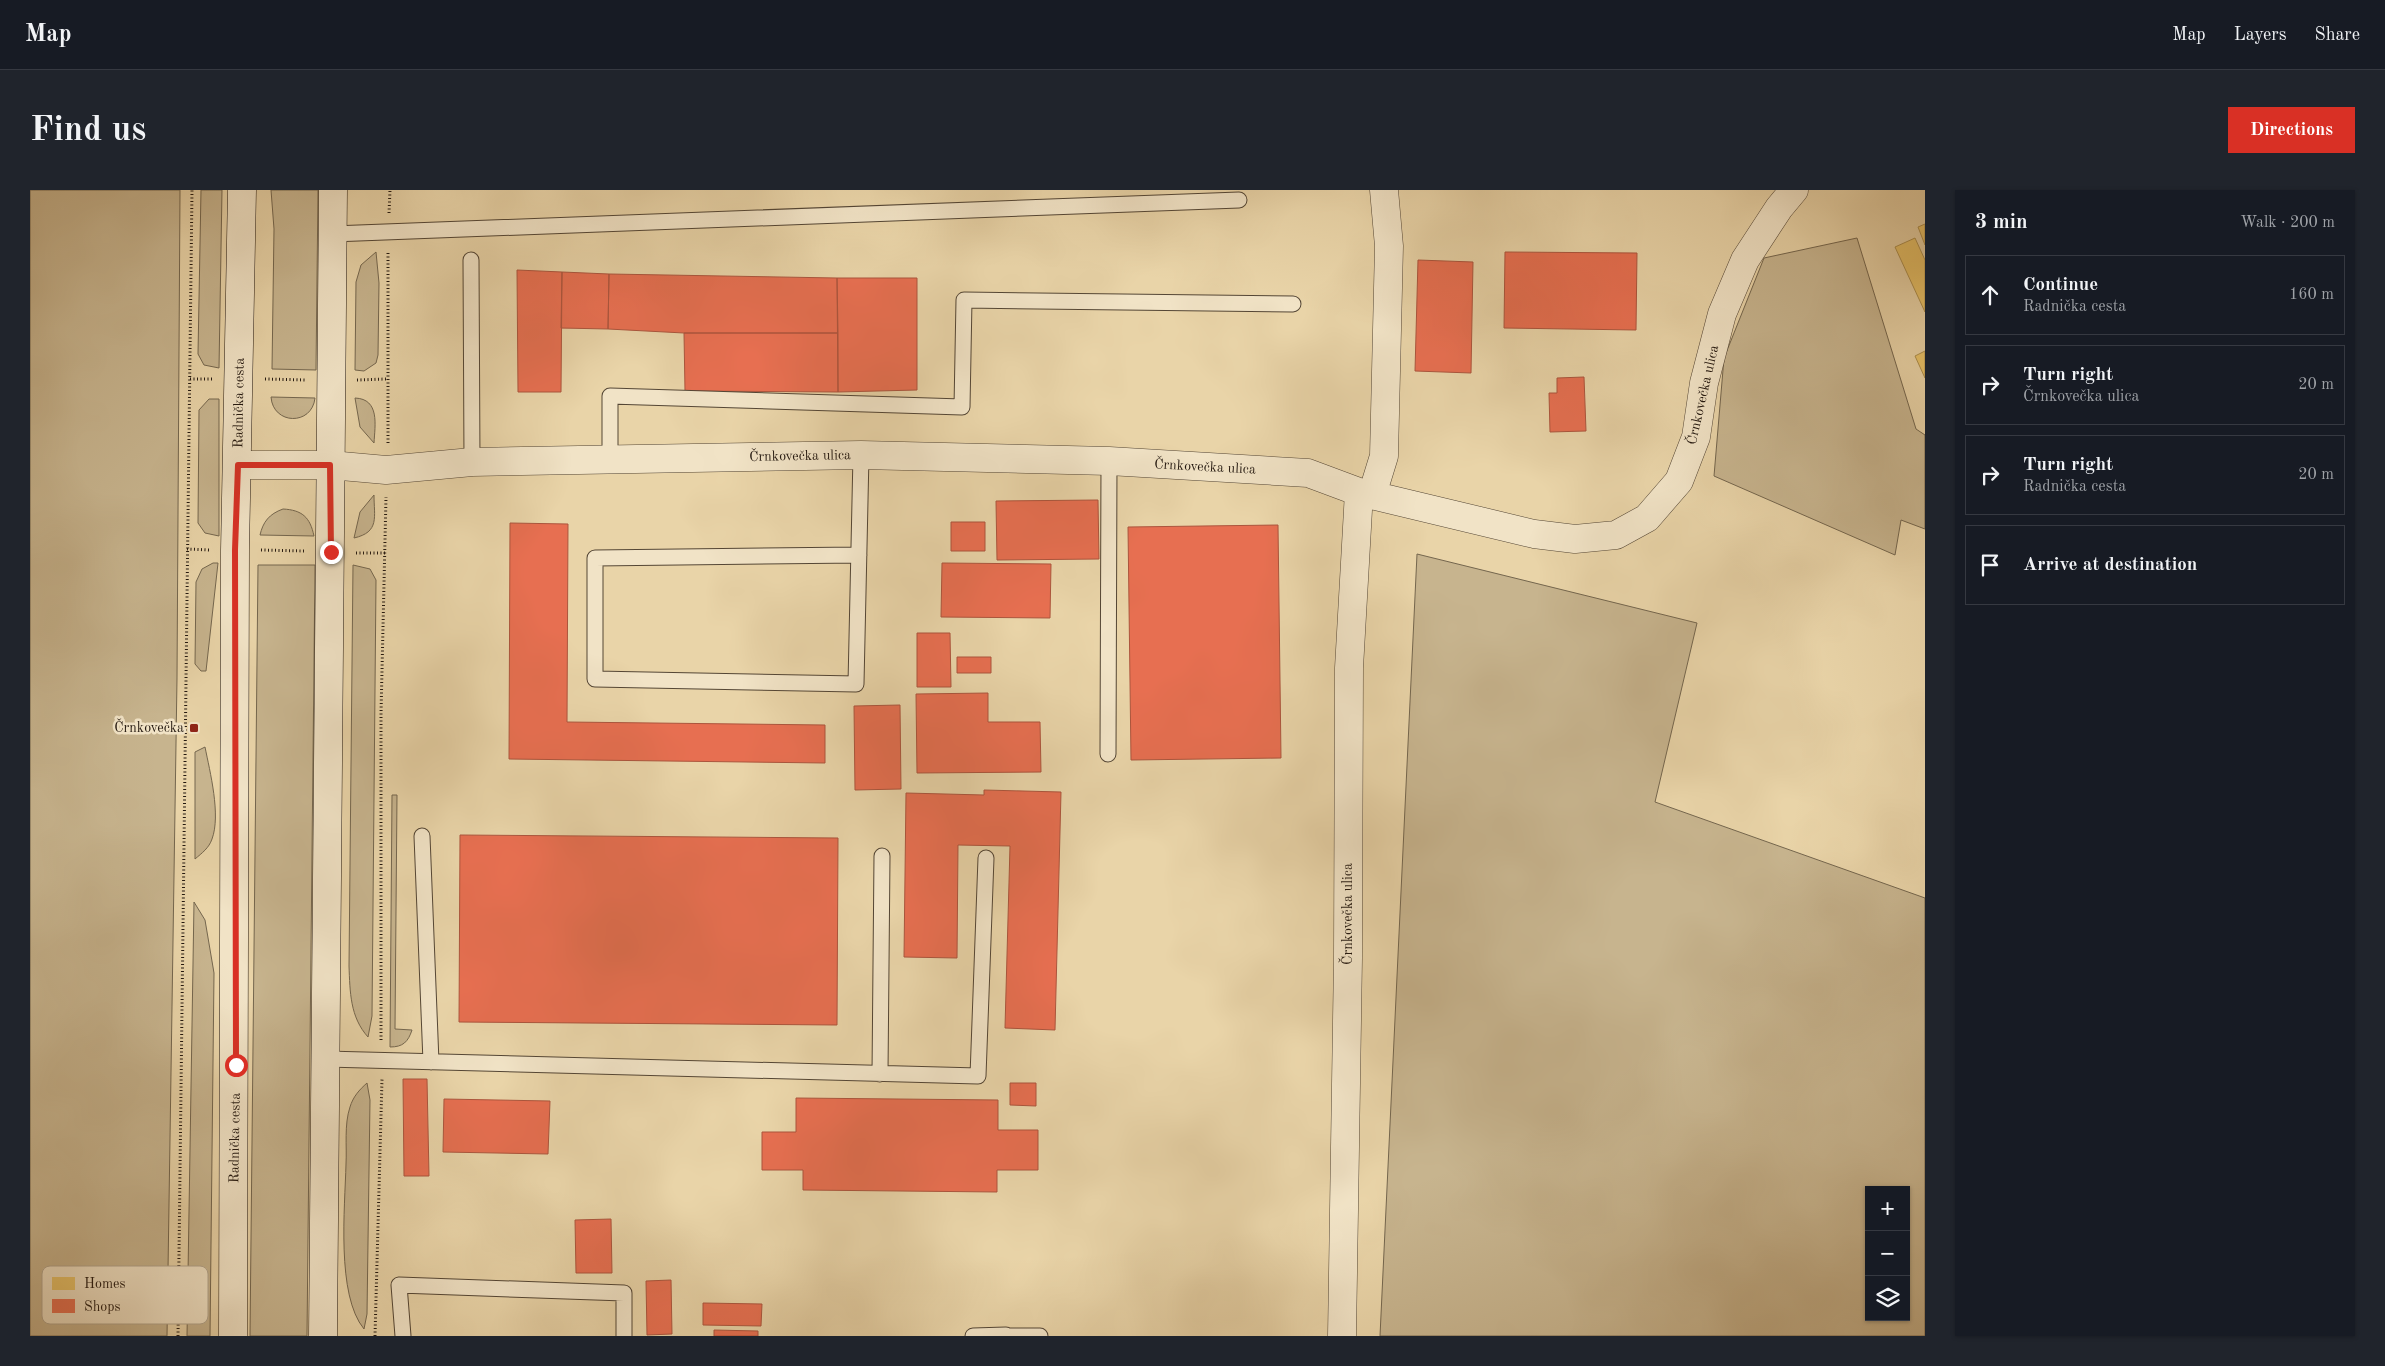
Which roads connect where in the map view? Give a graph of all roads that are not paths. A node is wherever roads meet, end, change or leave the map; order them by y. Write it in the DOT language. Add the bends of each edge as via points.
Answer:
graph roads {
  1 [pos="242,190"];
  2 [pos="333,190"];
  3 [pos="1384,190"];
  4 [pos="1794,190"];
  5 [pos="1239,200"];
  6 [pos="332,234"];
  7 [pos="471,260"];
  8 [pos="1293,304"];
  9 [pos="861,455"];
  10 [pos="610,460"];
  11 [pos="1109,461"];
  12 [pos="472,462"];
  13 [pos="238,465"];
  14 [pos="330,465"];
  15 [pos="1366,493"];
  16 [pos="859,555"];
  17 [pos="1108,754"];
  18 [pos="422,836"];
  19 [pos="882,856"];
  20 [pos="986,858"];
  21 [pos="326,1059"];
  22 [pos="431,1062"];
  23 [pos="880,1074"];
  24 [pos="233,1336"];
  25 [pos="323,1336"];
  26 [pos="403,1336"];
  27 [pos="624,1336"];
  28 [pos="973,1336"];
  29 [pos="1006,1336"];
  30 [pos="1040,1336"];
  31 [pos="1342,1336"];
  1 -- 13 [label="street, Radnička cesta"];
  2 -- 6 [label="street"];
  3 -- 15 [label="street" via="1389,246 1384,456"];
  4 -- 15 [label="street, Črnkovečka ulica" via="1745,260 1722,314 1704,383 1696,437 1679,481 1647,518 1616,535 1575,539 1534,534"];
  5 -- 6 [label="lane"];
  6 -- 14 [label="street"];
  7 -- 12 [label="lane"];
  8 -- 10 [label="lane" via="964,300 962,407 610,396"];
  9 -- 10 [label="street, Črnkovečka ulica"];
  9 -- 11 [label="street, Črnkovečka ulica"];
  9 -- 16 [label="lane"];
  10 -- 12 [label="street, Črnkovečka ulica"];
  11 -- 15 [label="street, Črnkovečka ulica" via="1308,473"];
  11 -- 17 [label="lane"];
  12 -- 14 [label="street, Črnkovečka ulica" via="386,470"];
  13 -- 14 [label="street, Črnkovečka ulica"];
  13 -- 24 [label="street, Radnička cesta" via="235,550"];
  14 -- 21 [label="street"];
  15 -- 31 [label="street, Črnkovečka ulica" via="1349,668"];
  16 -- 16 [label="lane" via="856,684 596,679 595,558"];
  18 -- 22 [label="lane"];
  19 -- 23 [label="lane"];
  20 -- 23 [label="lane" via="978,1076"];
  21 -- 22 [label="lane"];
  21 -- 25 [label="street"];
  22 -- 23 [label="lane"];
  26 -- 27 [label="lane" via="399,1285 624,1293"];
  28 -- 29 [label="lane"];
  29 -- 30 [label="lane"];
}
